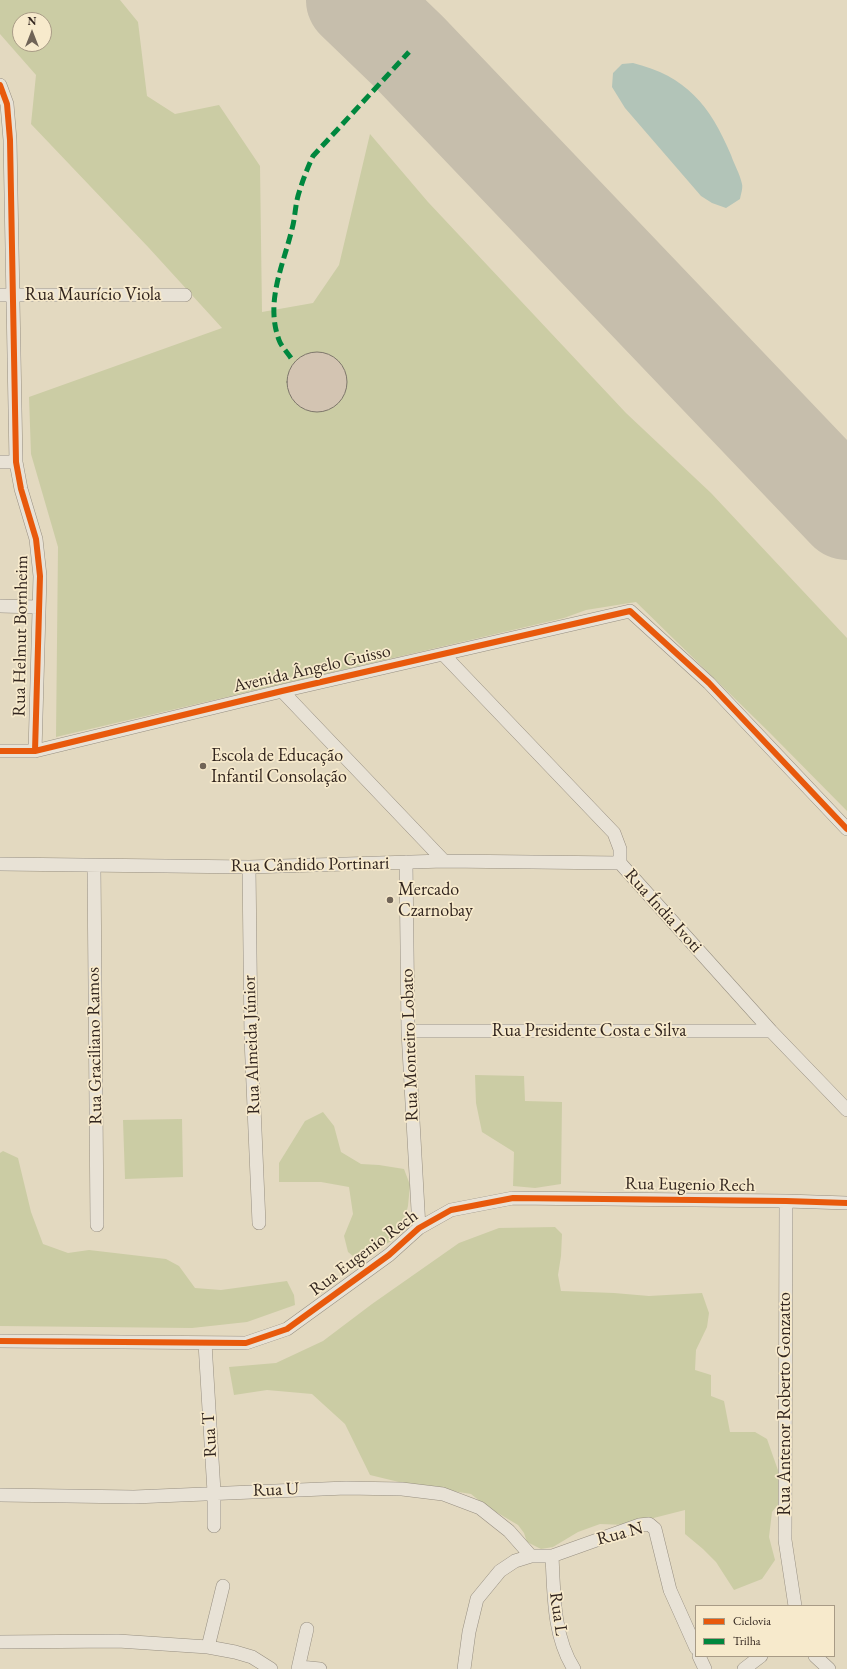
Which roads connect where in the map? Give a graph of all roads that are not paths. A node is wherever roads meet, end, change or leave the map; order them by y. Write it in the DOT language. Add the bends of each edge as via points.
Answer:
graph roads {
  1 [pos="0,85"];
  2 [pos="5,141"];
  3 [pos="6,295"];
  4 [pos="185,295"];
  5 [pos="0,462"];
  6 [pos="16,462"];
  7 [pos="0,606"];
  8 [pos="38,607"];
  9 [pos="442,654"];
  10 [pos="282,691"];
  11 [pos="34,751"];
  12 [pos="0,752"];
  13 [pos="847,829"];
  14 [pos="444,861"];
  15 [pos="406,862"];
  16 [pos="620,863"];
  17 [pos="0,864"];
  18 [pos="94,866"];
  19 [pos="249,867"];
  20 [pos="408,1031"];
  21 [pos="771,1031"];
  22 [pos="847,1110"];
  23 [pos="786,1201"];
  24 [pos="847,1203"];
  25 [pos="259,1223"];
  26 [pos="97,1225"];
  27 [pos="419,1228"];
  28 [pos="0,1341"];
  29 [pos="205,1343"];
  30 [pos="214,1492"];
  31 [pos="0,1495"];
  32 [pos="214,1526"];
  33 [pos="531,1556"];
  34 [pos="552,1556"];
  35 [pos="223,1586"];
  36 [pos="795,1605"];
  37 [pos="306,1629"];
  38 [pos="0,1642"];
  39 [pos="695,1646"];
  40 [pos="208,1647"];
  41 [pos="699,1657"];
  42 [pos="760,1657"];
  43 [pos="816,1657"];
  44 [pos="299,1668"];
  45 [pos="271,1669"];
  46 [pos="320,1669"];
  47 [pos="464,1669"];
  48 [pos="574,1669"];
  49 [pos="705,1669"];
  50 [pos="744,1669"];
  51 [pos="829,1669"];
  1 -- 2 [label="street, Rua Helmut Bornheim" via="7,104"];
  2 -- 3 [label="street, Rua Helmut Bornheim"];
  3 -- 4 [label="street, Rua Maurício Viola"];
  3 -- 6 [label="street, Rua Helmut Bornheim"];
  5 -- 6 [label="street"];
  6 -- 8 [label="street, Rua Helmut Bornheim" via="36,539 40,576"];
  7 -- 8 [label="street"];
  8 -- 11 [label="street, Rua Helmut Bornheim"];
  9 -- 10 [label="street, Avenida Ângelo Guisso"];
  9 -- 13 [label="street, Avenida Ângelo Guisso" via="630,612 709,683"];
  9 -- 16 [label="street, Rua Índia Ivoti" via="614,833 620,849"];
  10 -- 11 [label="street, Avenida Ângelo Guisso"];
  10 -- 14 [label="street"];
  11 -- 12 [label="street, Avenida Ângelo Guisso"];
  14 -- 15 [label="street, Rua Cândido Portinari"];
  14 -- 16 [label="street, Rua Cândido Portinari"];
  15 -- 19 [label="street, Rua Cândido Portinari"];
  15 -- 20 [label="street, Rua Monteiro Lobato"];
  16 -- 21 [label="street, Rua Índia Ivoti"];
  17 -- 18 [label="street, Rua Cândido Portinari"];
  18 -- 19 [label="street, Rua Cândido Portinari"];
  18 -- 26 [label="street, Rua Graciliano Ramos"];
  19 -- 25 [label="street, Rua Almeida Júnior" via="251,1038"];
  20 -- 21 [label="street, Rua Presidente Costa e Silva"];
  20 -- 27 [label="street, Rua Monteiro Lobato"];
  21 -- 22 [label="street, Rua Índia Ivoti"];
  23 -- 24 [label="street, Rua Eugenio Rech"];
  23 -- 27 [label="street, Rua Eugenio Rech" via="513,1198 451,1210"];
  23 -- 36 [label="street, Rua Antenor Roberto Gonzatto" via="785,1540"];
  27 -- 29 [label="street, Rua Eugenio Rech" via="389,1255 287,1330 246,1343"];
  28 -- 29 [label="street, Rua Eugenio Rech"];
  29 -- 30 [label="street, Rua T"];
  30 -- 31 [label="street, Rua U" via="134,1497"];
  30 -- 32 [label="street, Rua T"];
  30 -- 33 [label="street, Rua U" via="346,1488 402,1489 443,1494 480,1508 509,1531"];
  33 -- 34 [label="street, Rua N"];
  33 -- 47 [label="street, Rua N" via="514,1561 500,1571 478,1599 469,1632"];
  34 -- 39 [label="street, Rua N" via="639,1525 649,1524 654,1529 670,1590"];
  34 -- 48 [label="street, Rua L" via="559,1635"];
  35 -- 40 [label="street"];
  37 -- 44 [label="street"];
  38 -- 40 [label="street" via="118,1641"];
  40 -- 45 [label="street" via="241,1653"];
  41 -- 49 [label="street"];
  42 -- 50 [label="street"];
  43 -- 51 [label="street"];
  44 -- 46 [label="street"];
}
